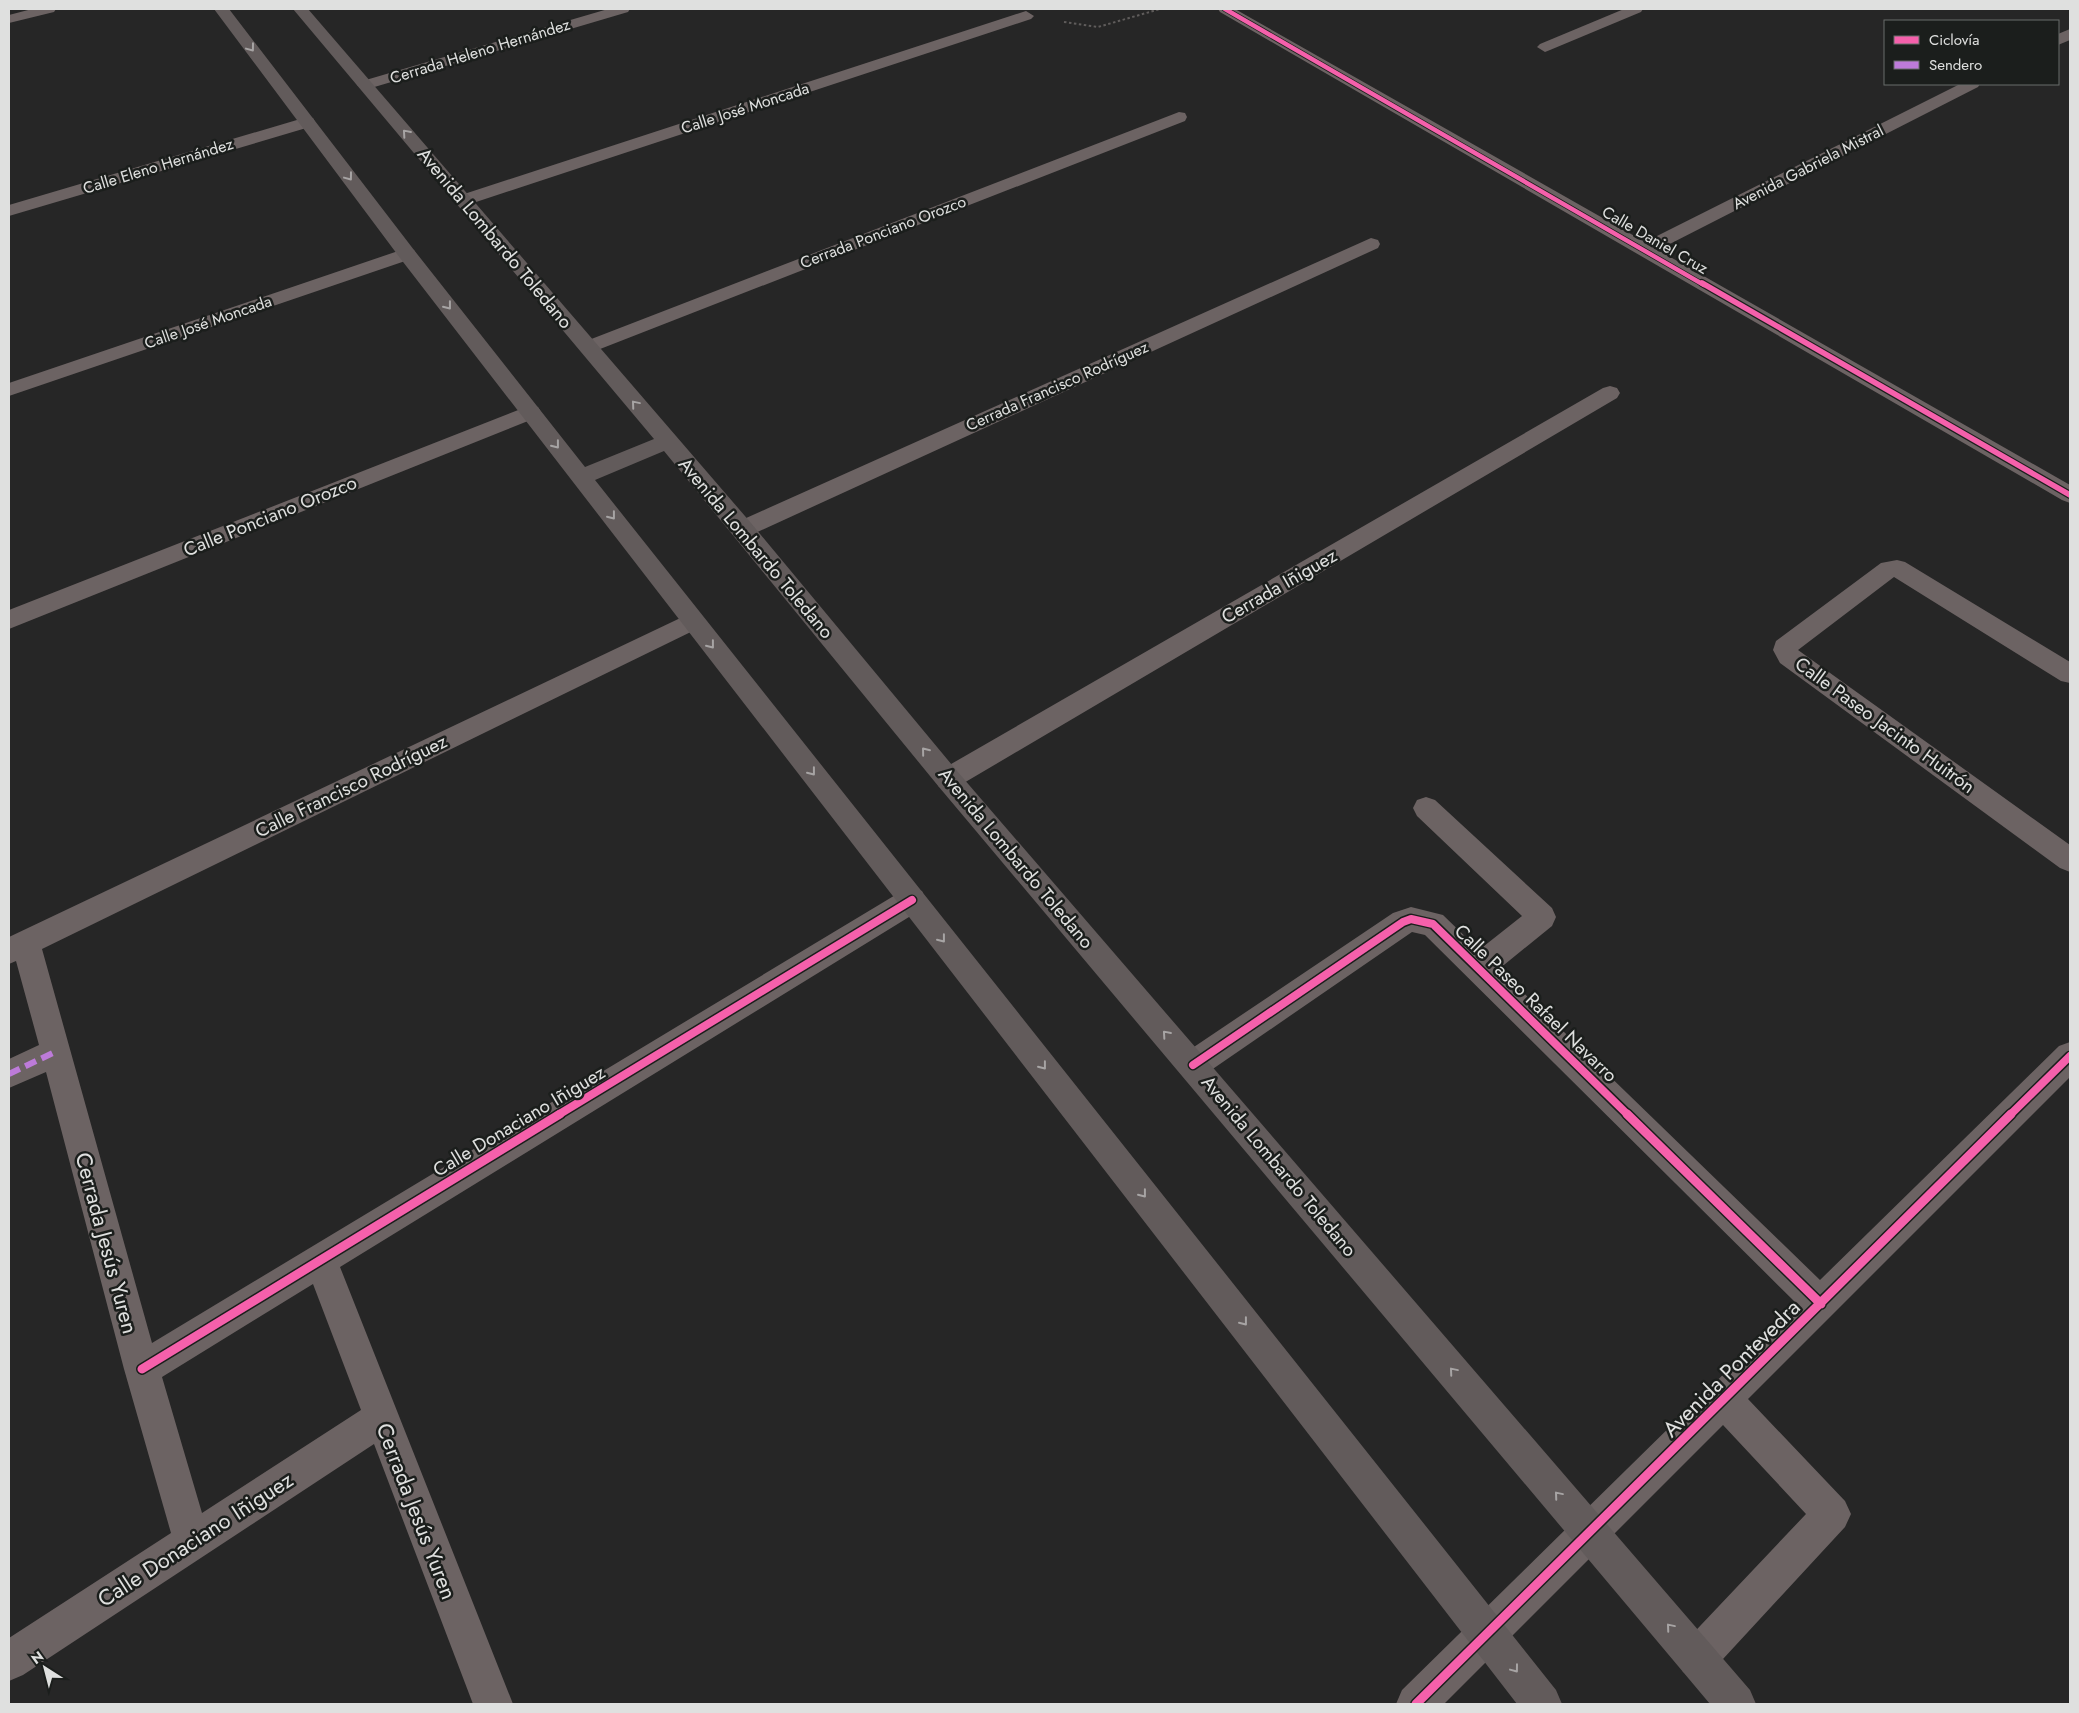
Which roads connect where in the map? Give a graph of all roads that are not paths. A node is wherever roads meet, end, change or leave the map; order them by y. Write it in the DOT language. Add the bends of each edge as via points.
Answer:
graph roads {
  1 [pos="49,9"];
  2 [pos="221,9"];
  3 [pos="300,9"];
  4 [pos="623,9"];
  5 [pos="1225,9"];
  6 [pos="1636,9"];
  7 [pos="1026,16"];
  8 [pos="9,19"];
  9 [pos="1545,46"];
  10 [pos="1970,85"];
  11 [pos="365,86"];
  12 [pos="1179,117"];
  13 [pos="307,122"];
  14 [pos="464,200"];
  15 [pos="9,211"];
  16 [pos="1371,244"];
  17 [pos="1644,250"];
  18 [pos="407,254"];
  19 [pos="588,346"];
  20 [pos="9,390"];
  21 [pos="1610,393"];
  22 [pos="530,412"];
  23 [pos="666,442"];
  24 [pos="582,477"];
  25 [pos="2070,496"];
  26 [pos="743,529"];
  27 [pos="9,620"];
  28 [pos="693,621"];
  29 [pos="2070,674"];
  30 [pos="948,778"];
  31 [pos="1426,808"];
  32 [pos="2070,860"];
  33 [pos="912,900"];
  34 [pos="17,947"];
  35 [pos="1478,970"];
  36 [pos="56,1052"];
  37 [pos="2070,1056"];
  38 [pos="1192,1065"];
  39 [pos="9,1074"];
  40 [pos="321,1261"];
  41 [pos="1821,1304"];
  42 [pos="142,1369"];
  43 [pos="1724,1400"];
  44 [pos="381,1418"];
  45 [pos="1590,1532"];
  46 [pos="192,1541"];
  47 [pos="1488,1634"];
  48 [pos="1697,1658"];
  49 [pos="9,1661"];
  50 [pos="493,1704"];
  51 [pos="1416,1704"];
  52 [pos="1542,1704"];
  53 [pos="1736,1704"];
  1 -- 8 [label="street"];
  2 -- 13 [label="main road, one-way"];
  3 -- 11 [label="main road, Avenida Lombardo Toledano"];
  4 -- 11 [label="street, Cerrada Heleno Hernández"];
  5 -- 17 [label="street, Calle Daniel Cruz"];
  6 -- 9 [label="street"];
  7 -- 14 [label="street, Calle José Moncada"];
  10 -- 17 [label="street, Avenida Gabriela Mistral"];
  14 -- 11 [label="main road, Avenida Lombardo Toledano, one-way"];
  12 -- 19 [label="street, Cerrada Ponciano Orozco"];
  13 -- 15 [label="street, Calle Eleno Hernández"];
  13 -- 18 [label="main road, one-way"];
  14 -- 19 [label="main road, Avenida Lombardo Toledano"];
  16 -- 26 [label="street, Cerrada Francisco Rodríguez"];
  17 -- 25 [label="street, Calle Daniel Cruz"];
  18 -- 20 [label="street, Calle José Moncada"];
  18 -- 22 [label="main road, one-way"];
  23 -- 19 [label="main road, Avenida Lombardo Toledano, one-way"];
  21 -- 30 [label="street, Cerrada Iñiguez"];
  22 -- 24 [label="main road, one-way"];
  22 -- 27 [label="street, Calle Ponciano Orozco"];
  23 -- 24 [label="main road"];
  23 -- 26 [label="main road, Avenida Lombardo Toledano"];
  24 -- 28 [label="main road, one-way"];
  30 -- 26 [label="main road, Avenida Lombardo Toledano, one-way"];
  28 -- 33 [label="main road, one-way"];
  28 -- 34 [label="street, Calle Francisco Rodríguez"];
  29 -- 32 [label="street, Calle Paseo Jacinto Huitrón" via="1896,568 1889,569 1785,647 1790,656"];
  38 -- 30 [label="main road, Avenida Lombardo Toledano, one-way"];
  31 -- 35 [label="street" via="1542,917"];
  33 -- 40 [label="street, Calle Donaciano Iñiguez"];
  33 -- 47 [label="main road, one-way"];
  34 -- 36 [label="street, Cerrada Jesús Yuren"];
  35 -- 38 [label="street, Calle Paseo Rafael Navarro" via="1433,924 1411,919"];
  35 -- 41 [label="street, Calle Paseo Rafael Navarro"];
  36 -- 39 [label="street"];
  36 -- 42 [label="street, Cerrada Jesús Yuren"];
  37 -- 41 [label="street, Avenida Pontevedra"];
  45 -- 38 [label="main road, Avenida Lombardo Toledano, one-way"];
  40 -- 42 [label="street, Calle Donaciano Iñiguez"];
  40 -- 44 [label="street, Cerrada Jesús Yuren"];
  41 -- 43 [label="street, Avenida Pontevedra"];
  42 -- 46 [label="street, Cerrada Jesús Yuren"];
  43 -- 45 [label="street, Avenida Pontevedra"];
  43 -- 48 [label="street" via="1832,1514"];
  44 -- 46 [label="street, Calle Donaciano Iñiguez"];
  44 -- 50 [label="street, Cerrada Jesús Yuren"];
  45 -- 47 [label="street, Avenida Pontevedra"];
  48 -- 45 [label="main road, Avenida Lombardo Toledano, one-way"];
  46 -- 49 [label="street, Calle Donaciano Iñiguez"];
  47 -- 51 [label="street, Avenida Pontevedra"];
  47 -- 52 [label="main road, one-way"];
  48 -- 53 [label="main road, Avenida Lombardo Toledano"];
}
